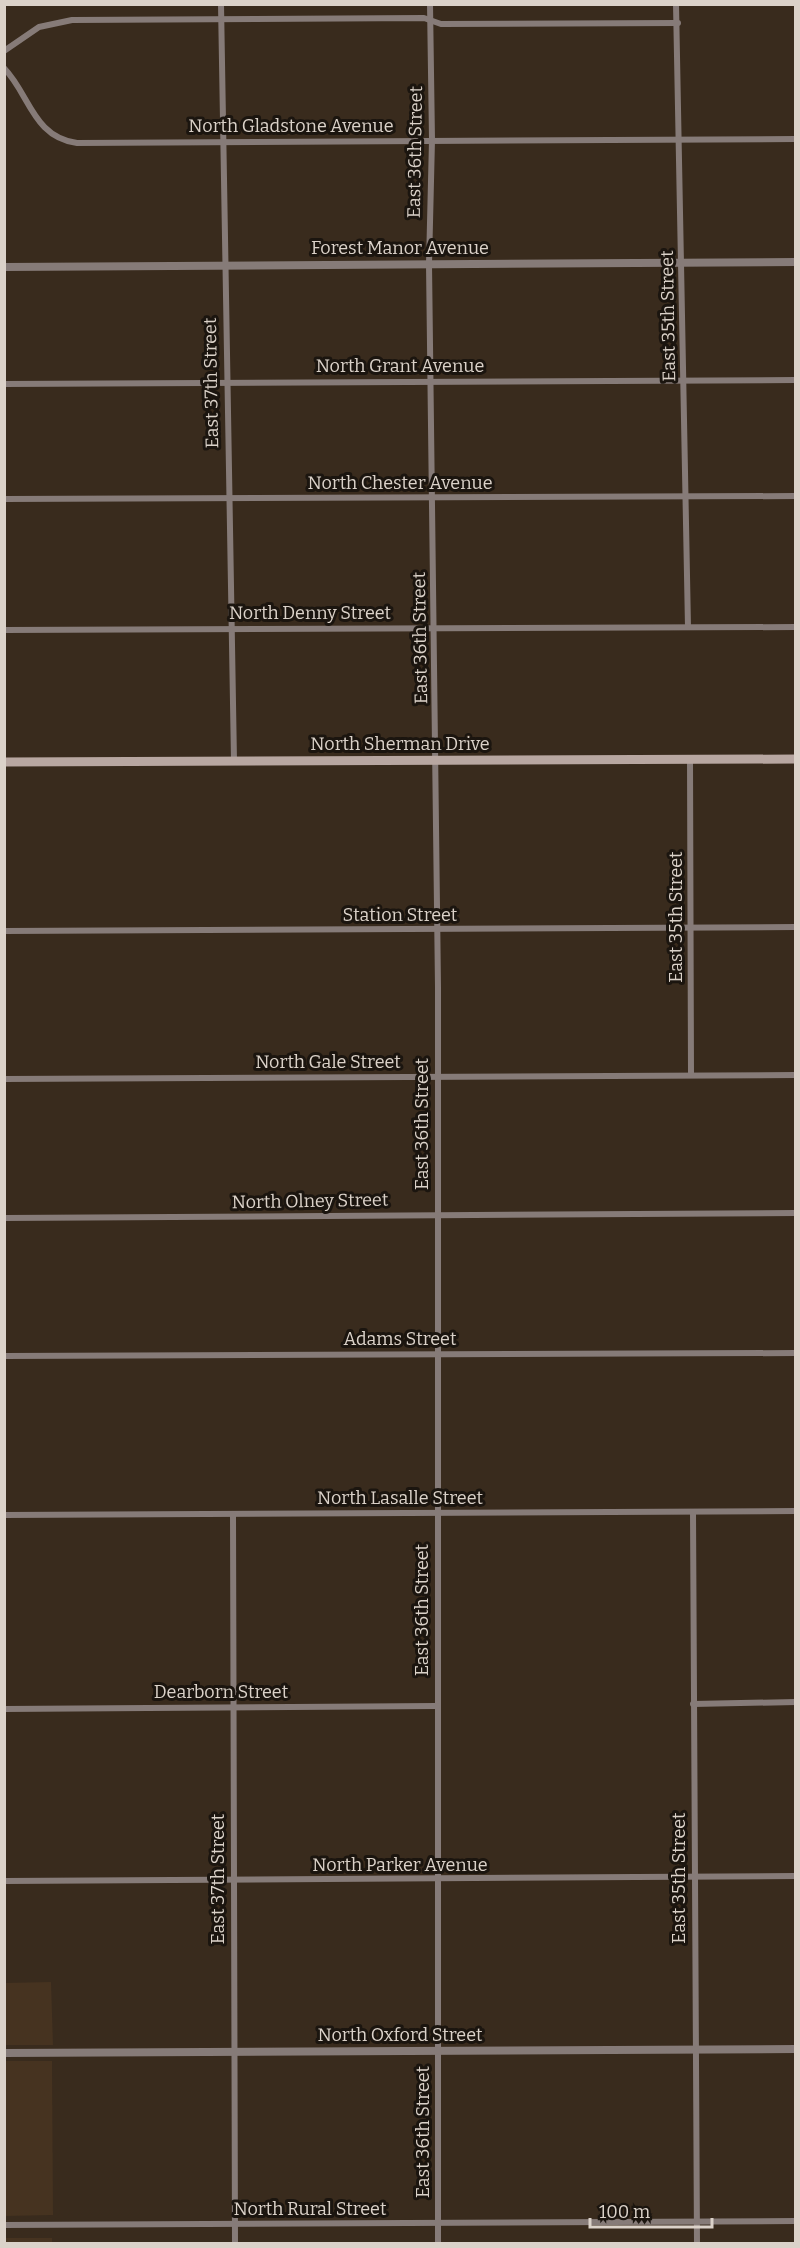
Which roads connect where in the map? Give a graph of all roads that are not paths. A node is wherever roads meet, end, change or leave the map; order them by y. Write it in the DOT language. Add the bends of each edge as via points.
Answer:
graph roads {
  1 [pos="221,4"];
  2 [pos="430,4"];
  3 [pos="676,4"];
  4 [pos="222,19"];
  5 [pos="430,20"];
  6 [pos="678,23"];
  7 [pos="4,51"];
  8 [pos="4,68"];
  9 [pos="681,139"];
  10 [pos="795,139"];
  11 [pos="432,140"];
  12 [pos="222,141"];
  13 [pos="795,262"];
  14 [pos="682,263"];
  15 [pos="429,264"];
  16 [pos="225,265"];
  17 [pos="4,267"];
  18 [pos="685,380"];
  19 [pos="795,380"];
  20 [pos="430,381"];
  21 [pos="226,382"];
  22 [pos="4,384"];
  23 [pos="795,496"];
  24 [pos="686,497"];
  25 [pos="228,498"];
  26 [pos="432,498"];
  27 [pos="4,500"];
  28 [pos="688,627"];
  29 [pos="795,627"];
  30 [pos="435,628"];
  31 [pos="231,629"];
  32 [pos="4,630"];
  33 [pos="690,759"];
  34 [pos="795,759"];
  35 [pos="234,761"];
  36 [pos="437,761"];
  37 [pos="4,762"];
  38 [pos="795,927"];
  39 [pos="690,928"];
  40 [pos="437,929"];
  41 [pos="4,931"];
  42 [pos="691,1075"];
  43 [pos="795,1075"];
  44 [pos="438,1076"];
  45 [pos="4,1079"];
  46 [pos="795,1213"];
  47 [pos="437,1215"];
  48 [pos="4,1218"];
  49 [pos="795,1353"];
  50 [pos="438,1354"];
  51 [pos="4,1356"];
  52 [pos="795,1511"];
  53 [pos="693,1512"];
  54 [pos="437,1513"];
  55 [pos="4,1515"];
  56 [pos="233,1515"];
  57 [pos="795,1702"];
  58 [pos="693,1704"];
  59 [pos="437,1706"];
  60 [pos="233,1707"];
  61 [pos="4,1709"];
  62 [pos="795,1876"];
  63 [pos="694,1877"];
  64 [pos="233,1880"];
  65 [pos="437,1880"];
  66 [pos="4,1881"];
  67 [pos="696,2049"];
  68 [pos="795,2049"];
  69 [pos="438,2052"];
  70 [pos="234,2053"];
  71 [pos="4,2054"];
  72 [pos="795,2221"];
  73 [pos="696,2222"];
  74 [pos="438,2223"];
  75 [pos="4,2225"];
  76 [pos="235,2225"];
  77 [pos="235,2244"];
  78 [pos="438,2244"];
  79 [pos="697,2244"];
  1 -- 4 [label="street, East 37th Street"];
  2 -- 5 [label="street, East 36th Street"];
  3 -- 6 [label="street, East 35th Street"];
  4 -- 5 [label="street"];
  4 -- 7 [label="street" via="60,21 32,31"];
  4 -- 12 [label="street, East 37th Street"];
  5 -- 6 [label="street" via="441,24"];
  5 -- 11 [label="street, East 36th Street"];
  6 -- 9 [label="street, East 35th Street"];
  8 -- 12 [label="street, North Gladstone Avenue" via="21,89 40,125 62,140"];
  9 -- 10 [label="street, North Gladstone Avenue"];
  9 -- 11 [label="street, North Gladstone Avenue"];
  9 -- 14 [label="street, East 35th Street"];
  11 -- 12 [label="street, North Gladstone Avenue"];
  11 -- 15 [label="street, East 36th Street"];
  12 -- 16 [label="street, East 37th Street"];
  13 -- 14 [label="street, Forest Manor Avenue"];
  14 -- 15 [label="street, Forest Manor Avenue"];
  14 -- 18 [label="street, East 35th Street"];
  15 -- 16 [label="street, Forest Manor Avenue"];
  15 -- 20 [label="street, East 36th Street"];
  16 -- 17 [label="street, Forest Manor Avenue"];
  16 -- 21 [label="street, East 37th Street"];
  18 -- 19 [label="street, North Grant Avenue"];
  18 -- 20 [label="street, North Grant Avenue"];
  18 -- 24 [label="street, East 35th Street"];
  20 -- 21 [label="street, North Grant Avenue"];
  20 -- 26 [label="street, East 36th Street"];
  21 -- 22 [label="street, North Grant Avenue"];
  21 -- 25 [label="street, East 37th Street"];
  23 -- 24 [label="street, North Chester Avenue"];
  24 -- 26 [label="street, North Chester Avenue"];
  24 -- 28 [label="street, East 35th Street"];
  25 -- 26 [label="street, North Chester Avenue"];
  25 -- 27 [label="street, North Chester Avenue"];
  25 -- 31 [label="street, East 37th Street"];
  26 -- 30 [label="street, East 36th Street"];
  28 -- 29 [label="street, North Denny Street"];
  28 -- 30 [label="street, North Denny Street"];
  30 -- 31 [label="street, North Denny Street"];
  30 -- 36 [label="street, East 36th Street"];
  31 -- 32 [label="street, North Denny Street"];
  31 -- 35 [label="street, East 37th Street"];
  33 -- 34 [label="main road, North Sherman Drive"];
  33 -- 36 [label="main road, North Sherman Drive"];
  33 -- 39 [label="street, East 35th Street"];
  35 -- 36 [label="main road, North Sherman Drive"];
  35 -- 37 [label="main road, North Sherman Drive"];
  36 -- 40 [label="street, East 36th Street"];
  38 -- 39 [label="street, Station Street"];
  39 -- 40 [label="street, Station Street"];
  39 -- 42 [label="street, East 35th Street"];
  40 -- 41 [label="street, Station Street"];
  40 -- 44 [label="street, East 36th Street"];
  42 -- 43 [label="street, North Gale Street"];
  42 -- 44 [label="street, North Gale Street"];
  44 -- 45 [label="street, North Gale Street"];
  44 -- 47 [label="street, East 36th Street"];
  46 -- 47 [label="street, North Olney Street"];
  47 -- 48 [label="street, North Olney Street"];
  47 -- 50 [label="street, East 36th Street"];
  49 -- 50 [label="street, Adams Street"];
  50 -- 51 [label="street, Adams Street"];
  50 -- 54 [label="street, East 36th Street"];
  52 -- 53 [label="street, North Lasalle Street"];
  53 -- 54 [label="street, North Lasalle Street"];
  53 -- 58 [label="street, East 35th Street"];
  54 -- 56 [label="street, North Lasalle Street"];
  54 -- 59 [label="street, East 36th Street"];
  55 -- 56 [label="street, North Lasalle Street"];
  56 -- 60 [label="street, East 37th Street"];
  57 -- 58 [label="street"];
  58 -- 63 [label="street, East 35th Street"];
  59 -- 60 [label="street, Dearborn Street"];
  59 -- 65 [label="street, East 36th Street"];
  60 -- 61 [label="street, Dearborn Street"];
  60 -- 64 [label="street, East 37th Street"];
  62 -- 63 [label="street, North Parker Avenue"];
  63 -- 65 [label="street, North Parker Avenue"];
  63 -- 67 [label="street, East 35th Street"];
  64 -- 65 [label="street, North Parker Avenue"];
  64 -- 66 [label="street, North Parker Avenue"];
  64 -- 70 [label="street, East 37th Street"];
  65 -- 69 [label="street, East 36th Street"];
  67 -- 68 [label="street, North Oxford Street"];
  67 -- 69 [label="street, North Oxford Street"];
  67 -- 73 [label="street, East 35th Street"];
  69 -- 70 [label="street, North Oxford Street"];
  69 -- 74 [label="street, East 36th Street"];
  70 -- 71 [label="street, North Oxford Street"];
  70 -- 76 [label="street, East 37th Street"];
  72 -- 73 [label="street, North Rural Street"];
  73 -- 74 [label="street, North Rural Street"];
  73 -- 79 [label="street, East 35th Street"];
  74 -- 76 [label="street, North Rural Street"];
  74 -- 78 [label="street, East 36th Street"];
  75 -- 76 [label="street, North Rural Street"];
  76 -- 77 [label="street, East 37th Street"];
}
